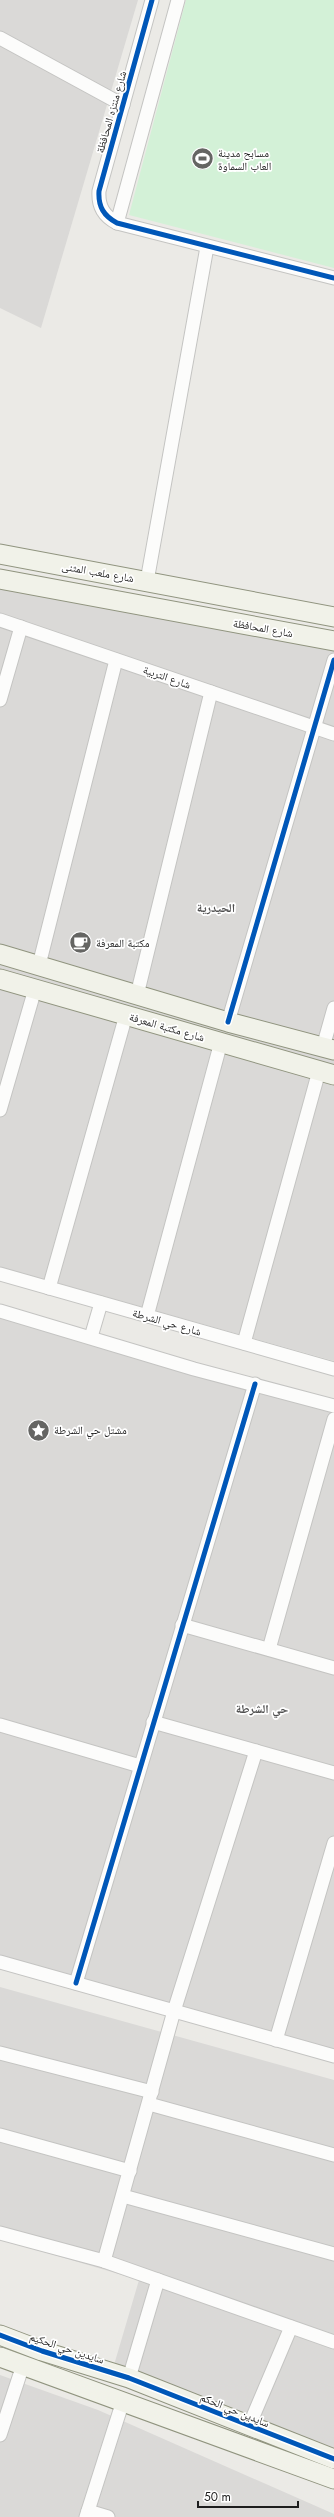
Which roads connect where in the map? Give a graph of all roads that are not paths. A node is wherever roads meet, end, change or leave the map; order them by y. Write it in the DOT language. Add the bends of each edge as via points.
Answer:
graph roads {
  1 [pos="152,0"];
  2 [pos="178,0"];
  3 [pos="0,38"];
  4 [pos="124,105"];
  5 [pos="117,223"];
  6 [pos="207,247"];
  7 [pos="334,278"];
  8 [pos="0,554"];
  9 [pos="0,579"];
  10 [pos="147,581"];
  11 [pos="196,592"];
  12 [pos="192,616"];
  13 [pos="334,617"];
  14 [pos="0,620"];
  15 [pos="21,627"];
  16 [pos="334,641"];
  17 [pos="116,660"];
  18 [pos="334,660"];
  19 [pos="211,692"];
  20 [pos="0,700"];
  21 [pos="314,727"];
  22 [pos="334,734"];
  23 [pos="0,954"];
  24 [pos="39,965"];
  25 [pos="0,979"];
  26 [pos="35,989"];
  27 [pos="137,995"];
  28 [pos="334,1008"];
  29 [pos="126,1015"];
  30 [pos="228,1022"];
  31 [pos="221,1042"];
  32 [pos="329,1048"];
  33 [pos="327,1073"];
  34 [pos="0,1110"];
  35 [pos="0,1274"];
  36 [pos="49,1288"];
  37 [pos="101,1303"];
  38 [pos="0,1311"];
  39 [pos="147,1316"];
  40 [pos="91,1337"];
  41 [pos="244,1343"];
  42 [pos="334,1369"];
  43 [pos="255,1384"];
  44 [pos="334,1406"];
  45 [pos="334,1419"];
  46 [pos="182,1625"];
  47 [pos="269,1649"];
  48 [pos="334,1668"];
  49 [pos="153,1722"];
  50 [pos="0,1725"];
  51 [pos="256,1751"];
  52 [pos="140,1766"];
  53 [pos="334,1773"];
  54 [pos="334,1843"];
  55 [pos="0,1962"];
  56 [pos="76,1983"];
  57 [pos="174,2011"];
  58 [pos="276,2040"];
  59 [pos="0,2053"];
  60 [pos="334,2056"];
  61 [pos="150,2098"];
  62 [pos="0,2136"];
  63 [pos="334,2155"];
  64 [pos="130,2171"];
  65 [pos="122,2196"];
  66 [pos="0,2233"];
  67 [pos="334,2254"];
  68 [pos="104,2261"];
  69 [pos="158,2280"];
  70 [pos="291,2327"];
  71 [pos="0,2336"];
  72 [pos="334,2342"];
  73 [pos="0,2357"];
  74 [pos="22,2365"];
  75 [pos="129,2378"];
  76 [pos="122,2401"];
  77 [pos="249,2426"];
  78 [pos="0,2435"];
  79 [pos="334,2459"];
  80 [pos="334,2479"];
  81 [pos="87,2514"];
  82 [pos="108,2517"];
  1 -- 4 [label="street, شارع منتزه المحافظة"];
  2 -- 5 [label="street"];
  3 -- 4 [label="street"];
  4 -- 5 [label="street, شارع منتزه المحافظة" via="98,202 102,211"];
  5 -- 6 [label="street"];
  6 -- 7 [label="street"];
  6 -- 10 [label="street"];
  8 -- 10 [label="street, شارع ملعب المثنى"];
  9 -- 12 [label="street"];
  10 -- 11 [label="street, شارع ملعب المثنى"];
  11 -- 12 [label="street"];
  11 -- 13 [label="street"];
  12 -- 16 [label="street, شارع المحافظة"];
  14 -- 15 [label="street, شارع التربية"];
  15 -- 17 [label="street, شارع التربية"];
  15 -- 20 [label="street"];
  17 -- 19 [label="street, شارع التربية"];
  17 -- 24 [label="street"];
  18 -- 21 [label="street"];
  19 -- 21 [label="street, شارع التربية"];
  19 -- 27 [label="street"];
  21 -- 22 [label="street, شارع التربية"];
  21 -- 30 [label="street"];
  23 -- 24 [label="street, شارع مكتبة المعرفة"];
  24 -- 27 [label="street, شارع مكتبة المعرفة"];
  25 -- 26 [label="street, شارع مكتبة المعرفة"];
  26 -- 29 [label="street, شارع مكتبة المعرفة"];
  26 -- 34 [label="street"];
  27 -- 30 [label="street, شارع مكتبة المعرفة"];
  28 -- 32 [label="street"];
  29 -- 31 [label="street, شارع مكتبة المعرفة"];
  29 -- 36 [label="street"];
  30 -- 32 [label="street, شارع مكتبة المعرفة"];
  31 -- 33 [label="street, شارع مكتبة المعرفة"];
  31 -- 39 [label="street"];
  33 -- 41 [label="street"];
  35 -- 36 [label="street, شارع حي الشرطة"];
  36 -- 37 [label="street, شارع حي الشرطة"];
  37 -- 39 [label="street, شارع حي الشرطة"];
  37 -- 40 [label="street"];
  38 -- 40 [label="street"];
  39 -- 41 [label="street, شارع حي الشرطة"];
  40 -- 43 [label="street" via="194,1369"];
  41 -- 42 [label="street, شارع حي الشرطة"];
  43 -- 44 [label="street"];
  43 -- 46 [label="street"];
  45 -- 47 [label="street"];
  46 -- 47 [label="street"];
  46 -- 49 [label="street"];
  47 -- 48 [label="street"];
  49 -- 51 [label="street"];
  49 -- 52 [label="street"];
  50 -- 52 [label="street"];
  51 -- 53 [label="street"];
  51 -- 57 [label="street"];
  52 -- 56 [label="street"];
  54 -- 58 [label="street"];
  55 -- 56 [label="street"];
  56 -- 57 [label="street"];
  57 -- 58 [label="street"];
  57 -- 61 [label="street"];
  58 -- 60 [label="street"];
  59 -- 61 [label="street"];
  61 -- 63 [label="street"];
  61 -- 64 [label="street"];
  62 -- 64 [label="street"];
  64 -- 65 [label="street"];
  65 -- 67 [label="street"];
  65 -- 68 [label="street"];
  66 -- 68 [label="street"];
  68 -- 69 [label="street"];
  69 -- 70 [label="street"];
  69 -- 75 [label="street"];
  70 -- 72 [label="street"];
  70 -- 77 [label="street"];
  71 -- 75 [label="street, سايدين حي الحكيم"];
  73 -- 74 [label="street"];
  74 -- 76 [label="street"];
  74 -- 78 [label="street"];
  75 -- 77 [label="street, سايدين حي الحكم"];
  76 -- 80 [label="street"];
  76 -- 81 [label="street"];
  77 -- 79 [label="street, سايدين حي الحكم"];
  81 -- 82 [label="street"];
}
